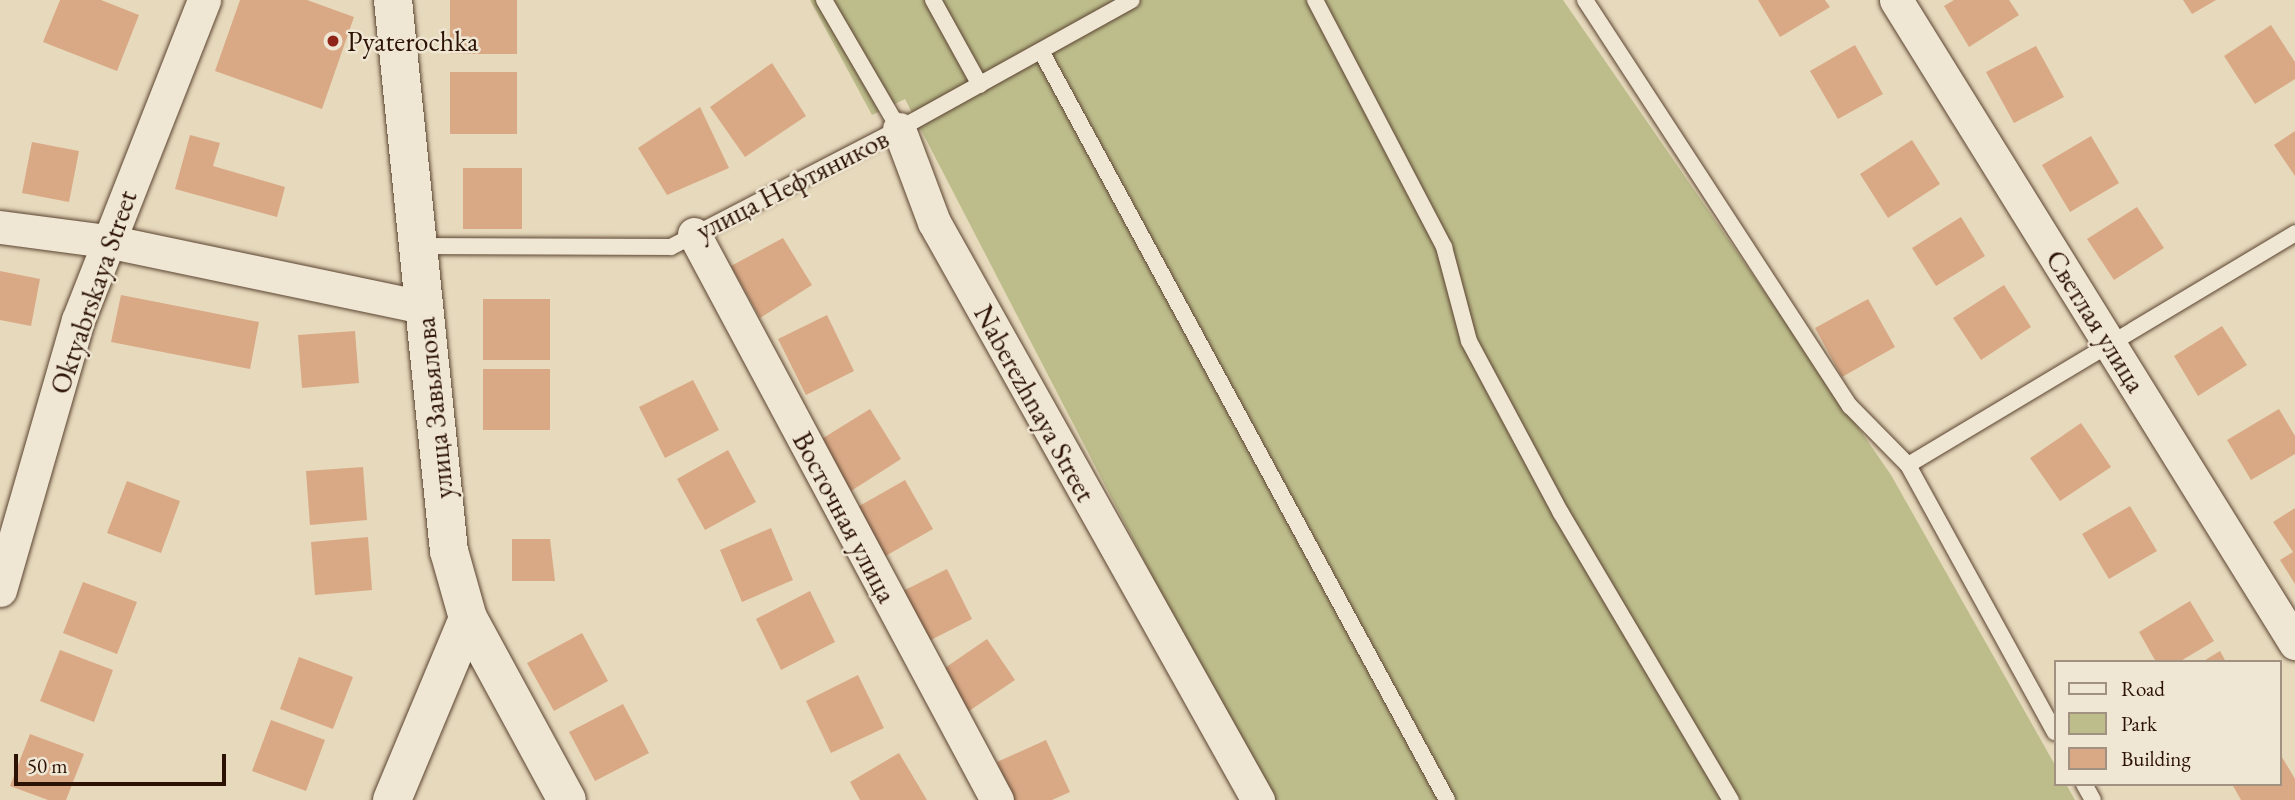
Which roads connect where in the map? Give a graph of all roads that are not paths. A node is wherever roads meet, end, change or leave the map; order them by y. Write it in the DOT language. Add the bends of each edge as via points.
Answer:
graph roads {
  1 [pos="204,0"];
  2 [pos="393,0"];
  3 [pos="824,0"];
  4 [pos="933,0"];
  5 [pos="1132,0"];
  6 [pos="1315,0"];
  7 [pos="1585,0"];
  8 [pos="1896,0"];
  9 [pos="1041,51"];
  10 [pos="980,85"];
  11 [pos="900,129"];
  12 [pos="0,228"];
  13 [pos="2295,233"];
  14 [pos="694,234"];
  15 [pos="107,241"];
  16 [pos="420,246"];
  17 [pos="422,307"];
  18 [pos="2110,344"];
  19 [pos="1908,465"];
  20 [pos="0,590"];
  21 [pos="468,618"];
  22 [pos="2295,643"];
  23 [pos="2054,730"];
  24 [pos="392,800"];
  25 [pos="567,800"];
  26 [pos="997,800"];
  27 [pos="1258,800"];
  28 [pos="1447,800"];
  29 [pos="1731,800"];
  1 -- 15 [label="street, Oktyabrskaya Street"];
  2 -- 16 [label="street, улица Завьялова"];
  3 -- 11 [label="lane, Naberezhnaya Street"];
  4 -- 10 [label="lane"];
  5 -- 9 [label="lane, улица Нефтяников"];
  6 -- 29 [label="lane" via="1444,247 1469,341 1561,513"];
  7 -- 19 [label="lane" via="1850,405"];
  8 -- 18 [label="street, Светлая улица"];
  9 -- 10 [label="lane, улица Нефтяников"];
  9 -- 28 [label="lane"];
  10 -- 11 [label="lane, улица Нефтяников"];
  11 -- 14 [label="lane, улица Нефтяников"];
  11 -- 27 [label="street, Naberezhnaya Street" via="934,222"];
  12 -- 15 [label="street"];
  13 -- 18 [label="lane"];
  14 -- 16 [label="lane, улица Нефтяников" via="671,247"];
  14 -- 26 [label="street, Восточная улица"];
  15 -- 17 [label="street"];
  15 -- 20 [label="street, Oktyabrskaya Street" via="78,320"];
  16 -- 17 [label="street, улица Завьялова"];
  17 -- 21 [label="street, улица Завьялова" via="449,551"];
  18 -- 19 [label="lane"];
  18 -- 22 [label="street, Светлая улица"];
  19 -- 23 [label="lane"];
  21 -- 24 [label="street"];
  21 -- 25 [label="street, улица Завьялова"];
}
